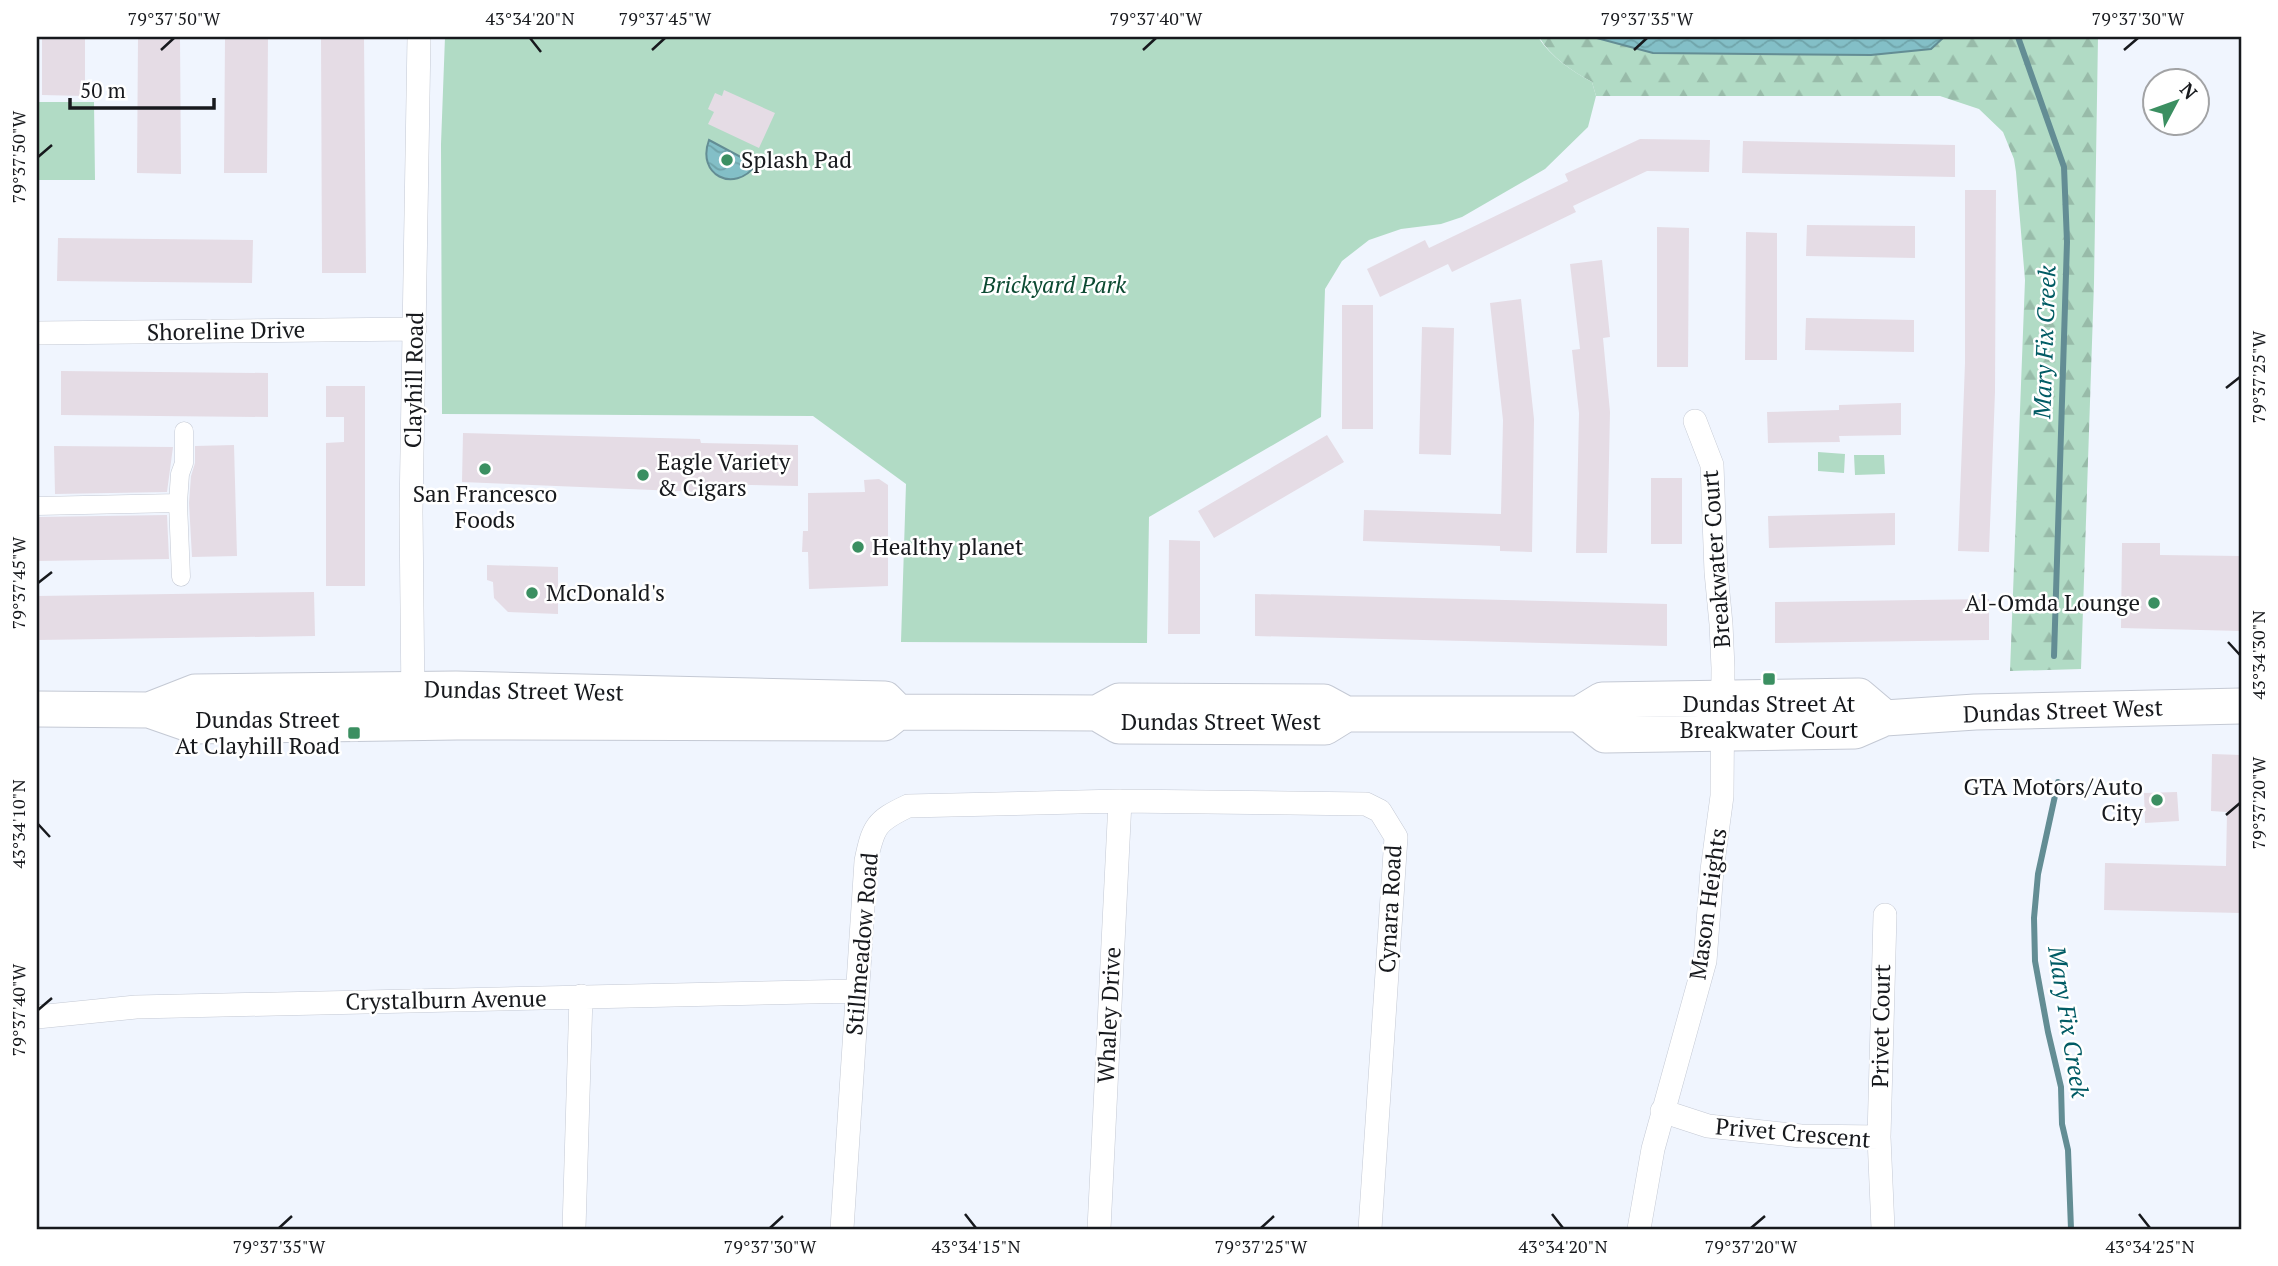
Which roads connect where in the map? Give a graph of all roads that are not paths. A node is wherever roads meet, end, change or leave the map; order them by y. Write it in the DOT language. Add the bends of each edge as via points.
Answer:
graph roads {
  1 [pos="419,37"];
  2 [pos="415,329"];
  3 [pos="37,333"];
  4 [pos="1695,421"];
  5 [pos="184,431"];
  6 [pos="178,503"];
  7 [pos="37,506"];
  8 [pos="181,577"];
  9 [pos="1723,699"];
  10 [pos="413,706"];
  11 [pos="2241,706"];
  12 [pos="37,709"];
  13 [pos="1579,714"];
  14 [pos="1885,718"];
  15 [pos="1724,733"];
  16 [pos="1119,801"];
  17 [pos="1885,915"];
  18 [pos="857,991"];
  19 [pos="581,996"];
  20 [pos="37,1017"];
  21 [pos="1662,1111"];
  22 [pos="1879,1137"];
  23 [pos="574,1229"];
  24 [pos="842,1229"];
  25 [pos="1099,1229"];
  26 [pos="1370,1229"];
  27 [pos="1639,1229"];
  28 [pos="1883,1229"];
  1 -- 2 [label="street, Clayhill Road"];
  2 -- 3 [label="street, Shoreline Drive"];
  2 -- 10 [label="street, Clayhill Road"];
  4 -- 9 [label="street, Breakwater Court" via="1712,465"];
  5 -- 6 [label="street"];
  6 -- 7 [label="street"];
  6 -- 8 [label="street"];
  9 -- 13 [label="main road, Dundas Street West" via="1602,701"];
  9 -- 14 [label="main road, Dundas Street West" via="1859,696"];
  9 -- 15 [label="street, Mason Heights"];
  10 -- 12 [label="main road, Dundas Street West" via="195,726 149,710"];
  10 -- 13 [label="main road, Dundas Street West" via="549,690 885,699 898,712 1097,713 1119,726 1325,727 1346,714"];
  11 -- 14 [label="main road, Dundas Street West"];
  13 -- 15 [label="main road, Dundas Street West" via="1605,735"];
  14 -- 15 [label="main road, Dundas Street West" via="1855,731"];
  15 -- 21 [label="street, Mason Heights" via="1705,961"];
  16 -- 18 [label="street, Stillmeadow Road" via="908,806 888,816 872,833 866,861"];
  16 -- 25 [label="street, Whaley Drive"];
  16 -- 26 [label="street, Cynara Road" via="1366,804 1380,811 1395,837"];
  17 -- 22 [label="street, Privet Court"];
  18 -- 19 [label="street, Crystalburn Avenue"];
  18 -- 24 [label="street, Stillmeadow Road"];
  19 -- 20 [label="street, Crystalburn Avenue" via="136,1007"];
  19 -- 23 [label="street"];
  21 -- 22 [label="street, Privet Crescent" via="1708,1126 1801,1136"];
  21 -- 27 [label="street, Mason Heights"];
  22 -- 28 [label="street, Privet Crescent"];
}
